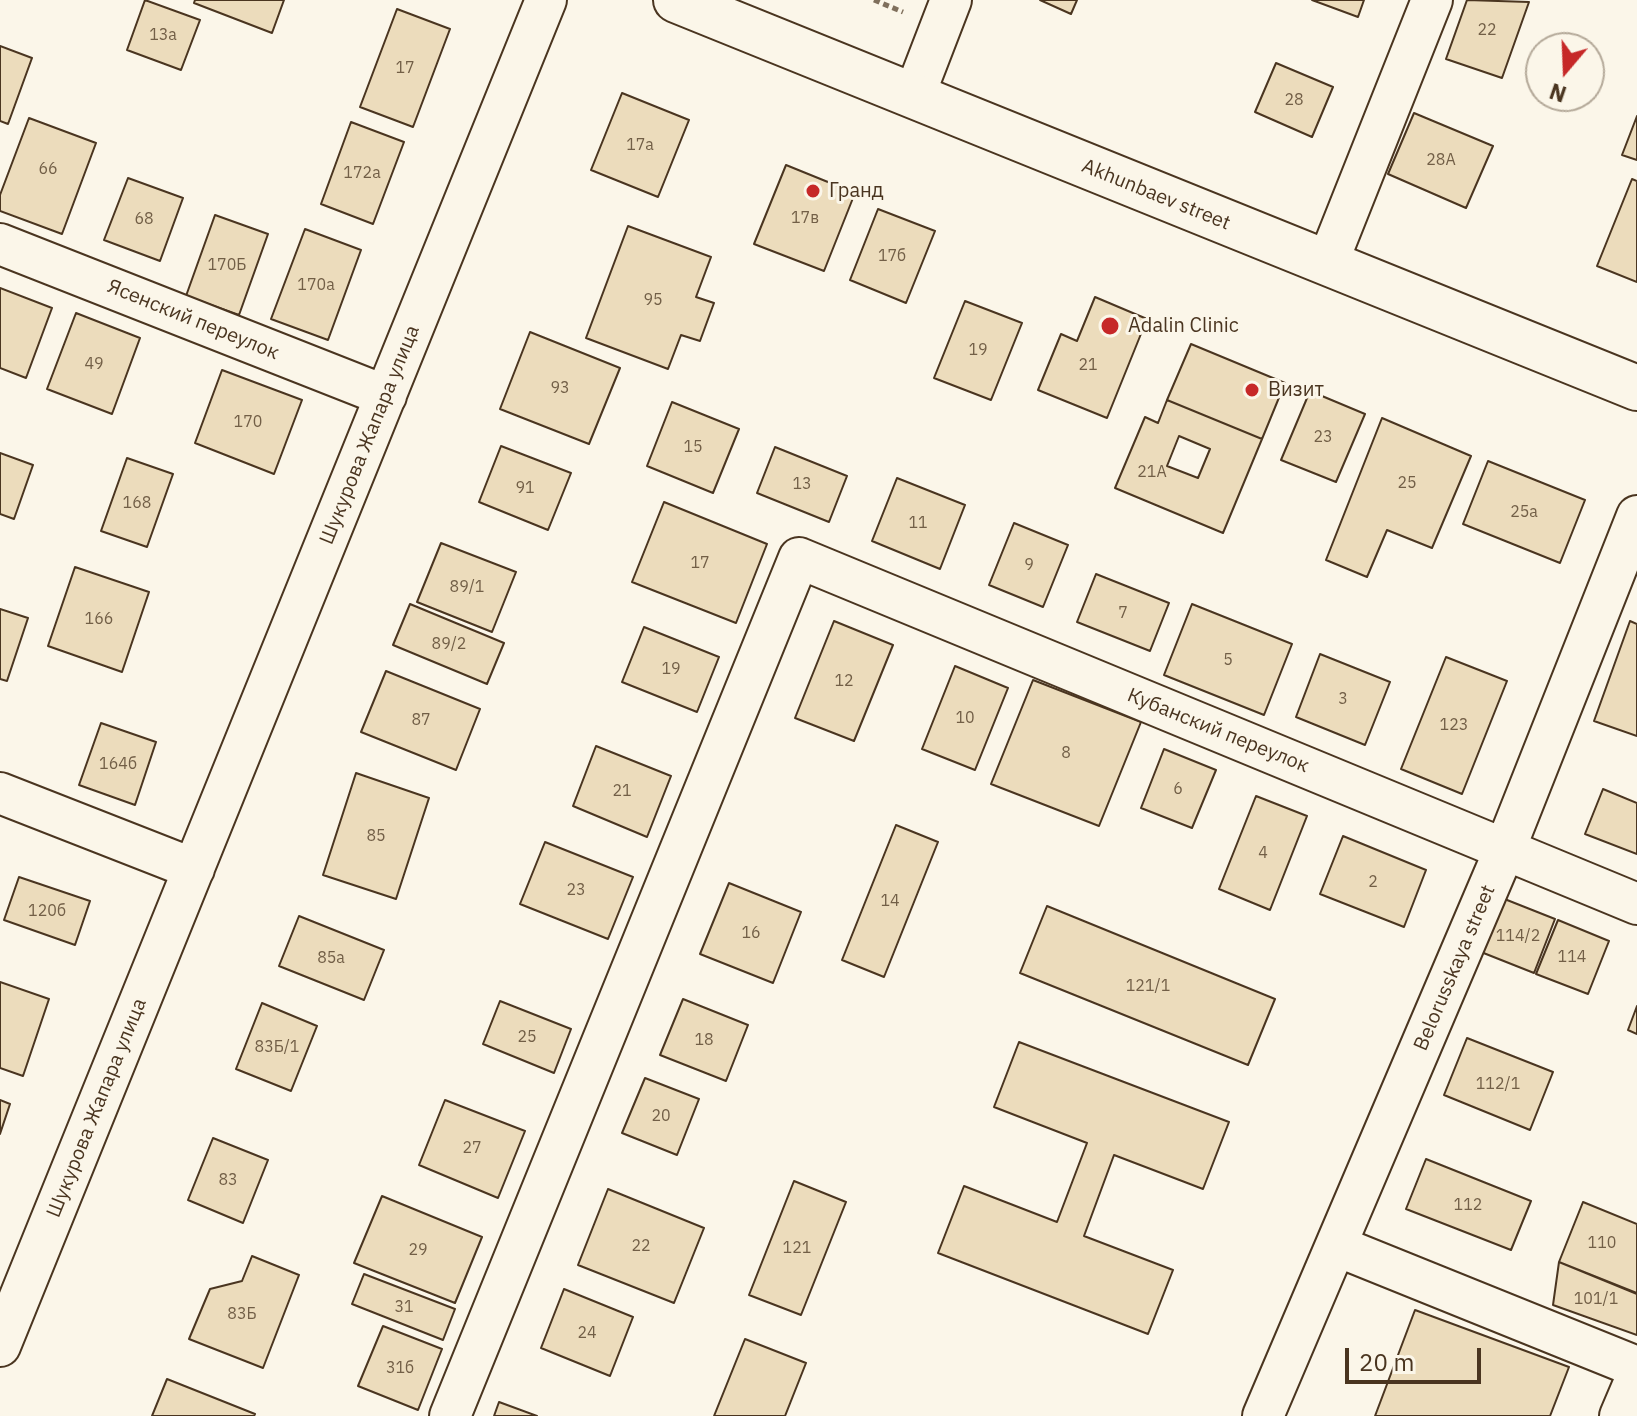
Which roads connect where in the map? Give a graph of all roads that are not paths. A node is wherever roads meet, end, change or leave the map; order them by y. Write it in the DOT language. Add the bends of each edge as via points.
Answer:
graph roads {
  1 [pos="546,0"];
  2 [pos="676,0"];
  3 [pos="951,0"];
  4 [pos="1432,0"];
  5 [pos="914,96"];
  6 [pos="0,244"];
  7 [pos="1327,264"];
  8 [pos="1637,388"];
  9 [pos="386,396"];
  10 [pos="1637,516"];
  11 [pos="0,793"];
  12 [pos="1505,849"];
  13 [pos="194,869"];
  14 [pos="1637,904"];
  15 [pos="1337,1246"];
  16 [pos="0,1346"];
  17 [pos="1637,1367"];
  18 [pos="1637,1376"];
  19 [pos="450,1416"];
  20 [pos="1263,1416"];
  21 [pos="1620,1416"];
  1 -- 9 [label="street, Шукурова Жапара улица"];
  2 -- 5 [label="main road, Akhunbaev street"];
  3 -- 5 [label="street"];
  4 -- 7 [label="street"];
  5 -- 7 [label="main road, Akhunbaev street"];
  6 -- 9 [label="street, Ясенский переулок"];
  7 -- 8 [label="main road, Akhunbaev street"];
  9 -- 13 [label="street, Шукурова Жапара улица"];
  10 -- 12 [label="street, Belorusskaya street"];
  11 -- 13 [label="street"];
  12 -- 14 [label="street, Кубанский переулок"];
  12 -- 15 [label="street, Belorusskaya street"];
  12 -- 19 [label="street, Кубанский переулок" via="799,558"];
  13 -- 16 [label="street, Шукурова Жапара улица"];
  15 -- 17 [label="street"];
  15 -- 20 [label="street, Belorusskaya street"];
  18 -- 21 [label="street"];
}
